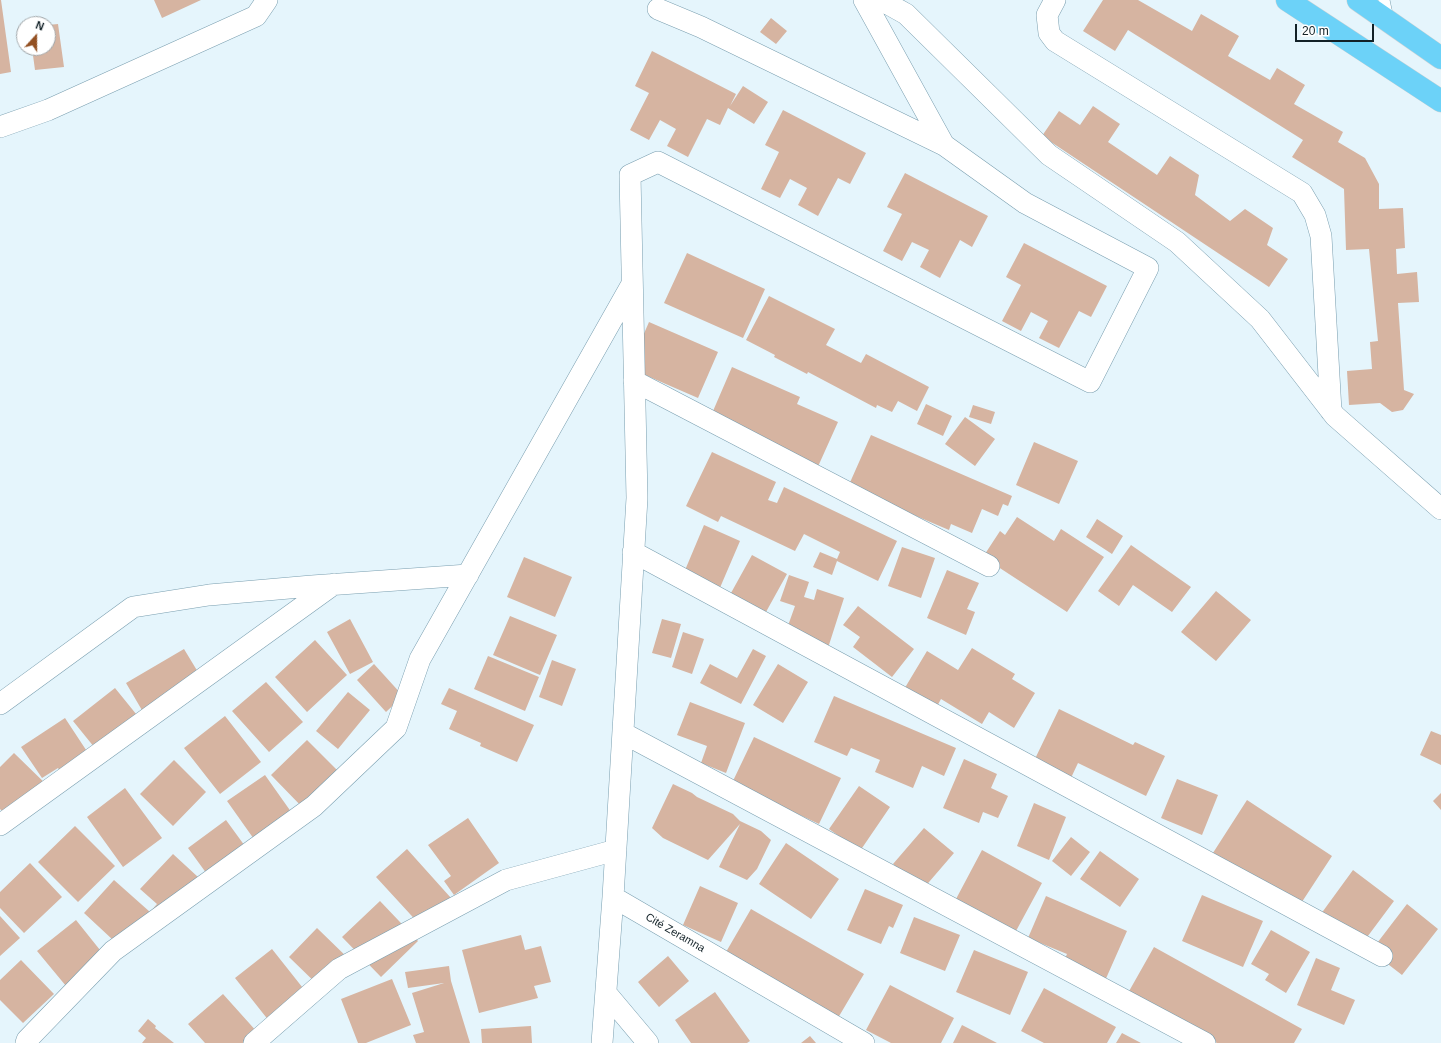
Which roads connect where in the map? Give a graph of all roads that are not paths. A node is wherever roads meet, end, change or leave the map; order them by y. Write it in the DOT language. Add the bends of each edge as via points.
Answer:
graph roads {
  1 [pos="267,0"];
  2 [pos="864,0"];
  3 [pos="881,0"];
  4 [pos="1055,0"];
  5 [pos="1287,0"];
  6 [pos="1358,0"];
  7 [pos="1384,0"];
  8 [pos="658,9"];
  9 [pos="1388,21"];
  10 [pos="1441,58"];
  11 [pos="1441,101"];
  12 [pos="0,127"];
  13 [pos="944,145"];
  14 [pos="633,283"];
  15 [pos="634,381"];
  16 [pos="1331,411"];
  17 [pos="1441,509"];
  18 [pos="634,552"];
  19 [pos="989,566"];
  20 [pos="468,575"];
  21 [pos="334,584"];
  22 [pos="0,704"];
  23 [pos="623,733"];
  24 [pos="0,824"];
  25 [pos="616,850"];
  26 [pos="613,897"];
  27 [pos="1382,956"];
  28 [pos="606,993"];
  29 [pos="26,1043"];
  30 [pos="254,1043"];
  31 [pos="602,1043"];
  32 [pos="648,1043"];
  33 [pos="864,1043"];
  34 [pos="1205,1043"];
  1 -- 12 [label="street" via="256,16 48,110"];
  2 -- 13 [label="street"];
  3 -- 16 [label="street" via="906,14 1050,155 1183,247 1260,319"];
  4 -- 16 [label="street" via="1047,15 1049,33 1055,41 1302,194 1315,215 1321,236"];
  5 -- 11 [label="highway"];
  6 -- 9 [label="highway"];
  7 -- 9 [label="lane"];
  8 -- 13 [label="street"];
  9 -- 10 [label="highway"];
  13 -- 14 [label="street" via="1025,203 1148,268 1090,382 658,162 630,174"];
  14 -- 15 [label="street"];
  14 -- 20 [label="street"];
  15 -- 18 [label="street" via="637,498"];
  15 -- 19 [label="street"];
  16 -- 17 [label="street"];
  18 -- 23 [label="street"];
  18 -- 27 [label="street"];
  20 -- 21 [label="street"];
  20 -- 29 [label="street" via="420,659 396,728 314,806 113,951"];
  21 -- 22 [label="street" via="209,596 133,607"];
  21 -- 24 [label="street"];
  23 -- 25 [label="street"];
  23 -- 34 [label="street"];
  25 -- 26 [label="street"];
  25 -- 30 [label="street" via="506,880 346,965"];
  26 -- 28 [label="street"];
  26 -- 33 [label="street, Cité Zeramna"];
  28 -- 31 [label="street"];
  28 -- 32 [label="street"];
}
